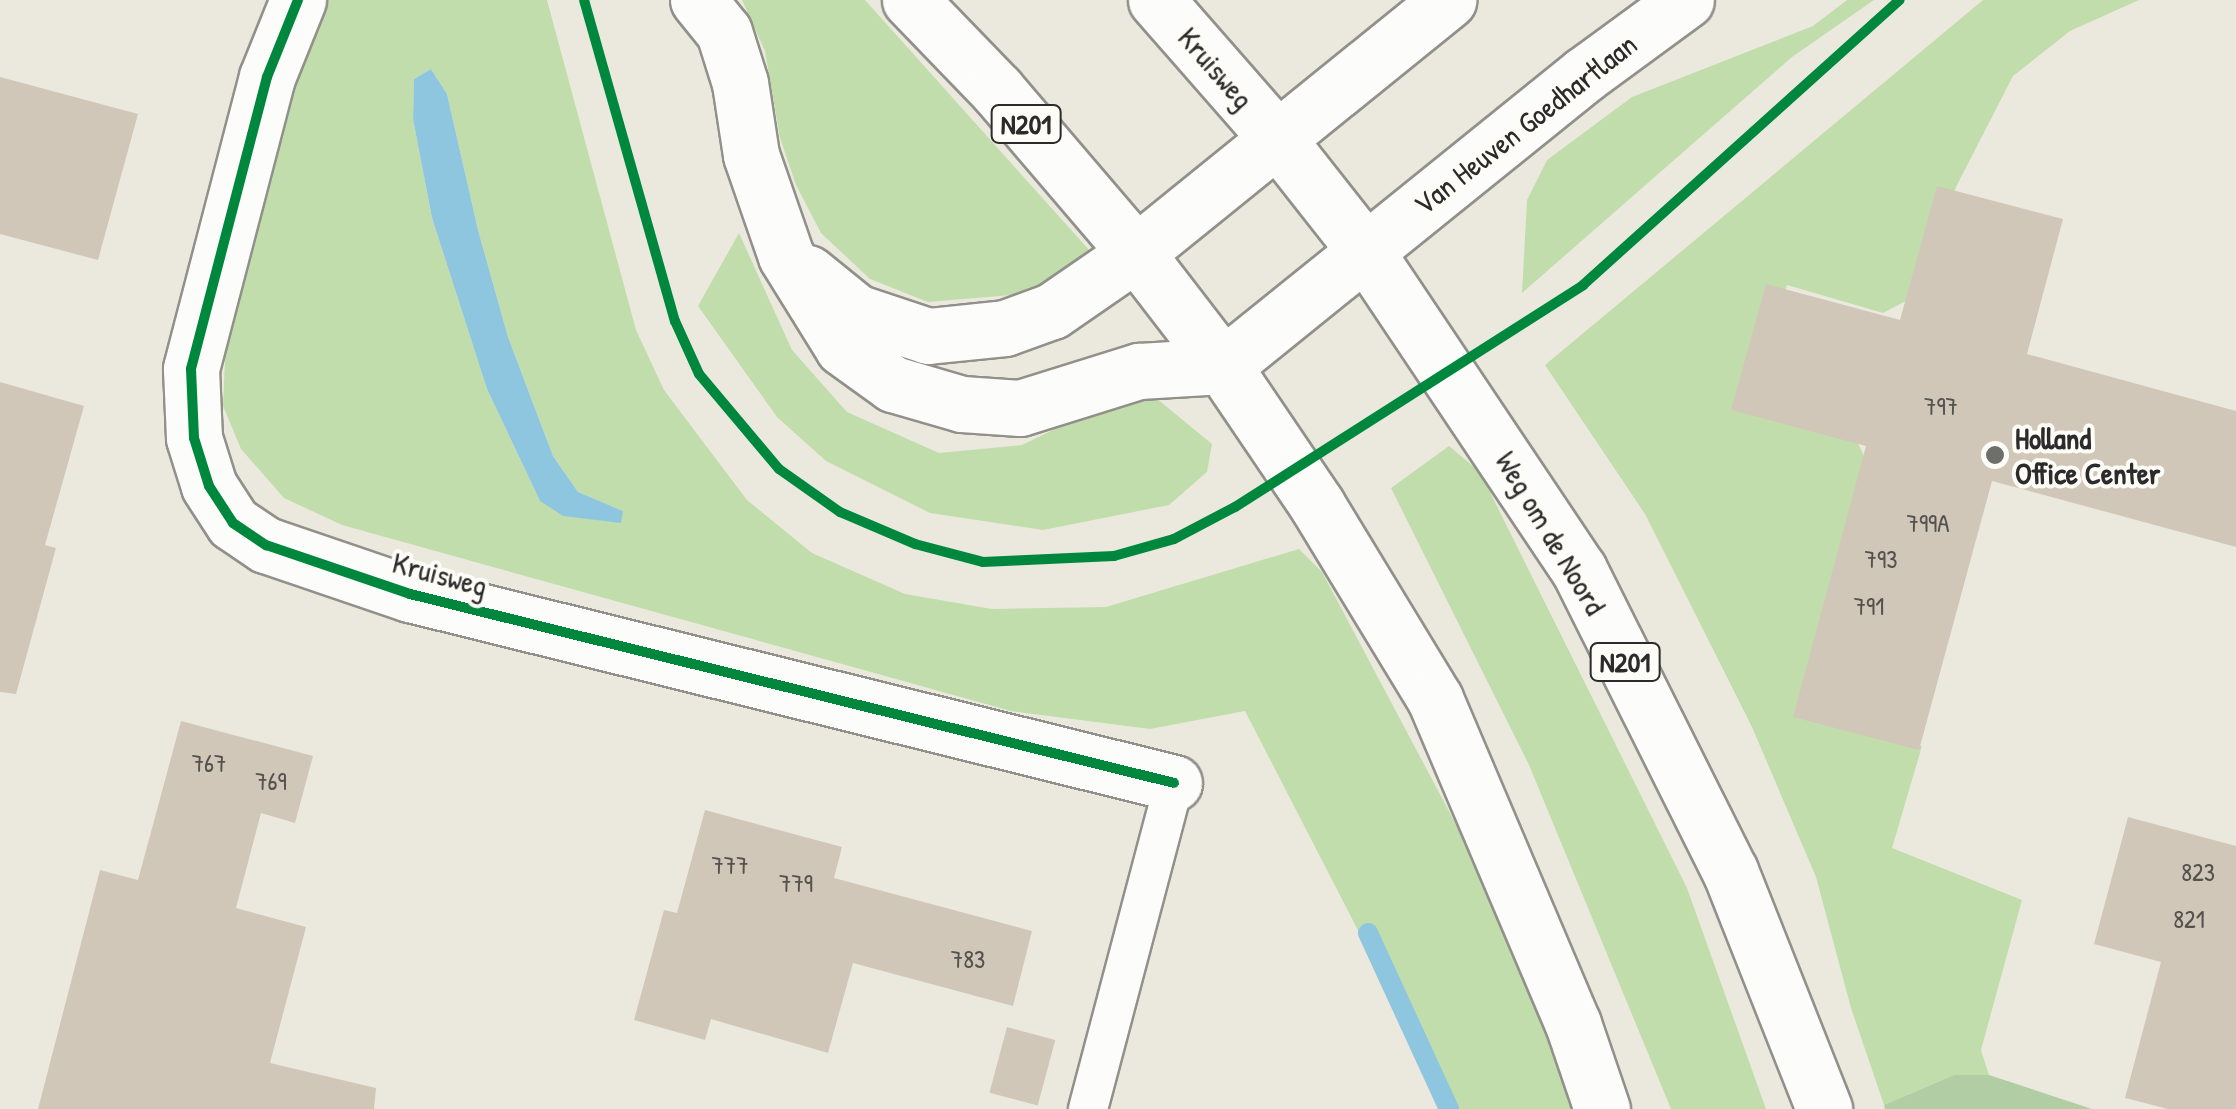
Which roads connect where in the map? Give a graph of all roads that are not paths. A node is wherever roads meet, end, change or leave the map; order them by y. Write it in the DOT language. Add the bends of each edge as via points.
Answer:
graph roads {
  1 [pos="298,0"];
  2 [pos="698,0"];
  3 [pos="910,0"];
  4 [pos="1156,0"];
  5 [pos="1448,0"];
  6 [pos="1686,0"];
  7 [pos="1276,136"];
  8 [pos="1364,249"];
  9 [pos="1136,254"];
  10 [pos="786,256"];
  11 [pos="1223,366"];
  12 [pos="1174,782"];
  13 [pos="1088,1109"];
  14 [pos="1602,1109"];
  15 [pos="1824,1109"];
  1 -- 12 [label="main road, Kruisweg" via="266,77 190,369 194,438 210,486 233,523 266,546 410,594"];
  2 -- 10 [label="main road" via="724,32 751,155"];
  3 -- 9 [label="main road, N201" via="997,90"];
  4 -- 7 [label="main road, Kruisweg / N201"];
  5 -- 7 [label="main road"];
  6 -- 8 [label="main road, Van Heuven Goedhartlaan"];
  7 -- 8 [label="main road, N201"];
  7 -- 9 [label="main road"];
  8 -- 11 [label="main road, Van Heuven Goedhartlaan"];
  8 -- 15 [label="main road, Weg om de Noord / N201" via="1579,570 1730,872"];
  9 -- 10 [label="main road" via="1052,311 1005,328 928,336 856,312"];
  9 -- 11 [label="main road, N201"];
  10 -- 11 [label="main road" via="843,348 893,384 962,404 1020,408 1139,371"];
  11 -- 14 [label="main road, N201" via="1435,699 1573,1024"];
  12 -- 13 [label="lane, Kruisweg"];
}
